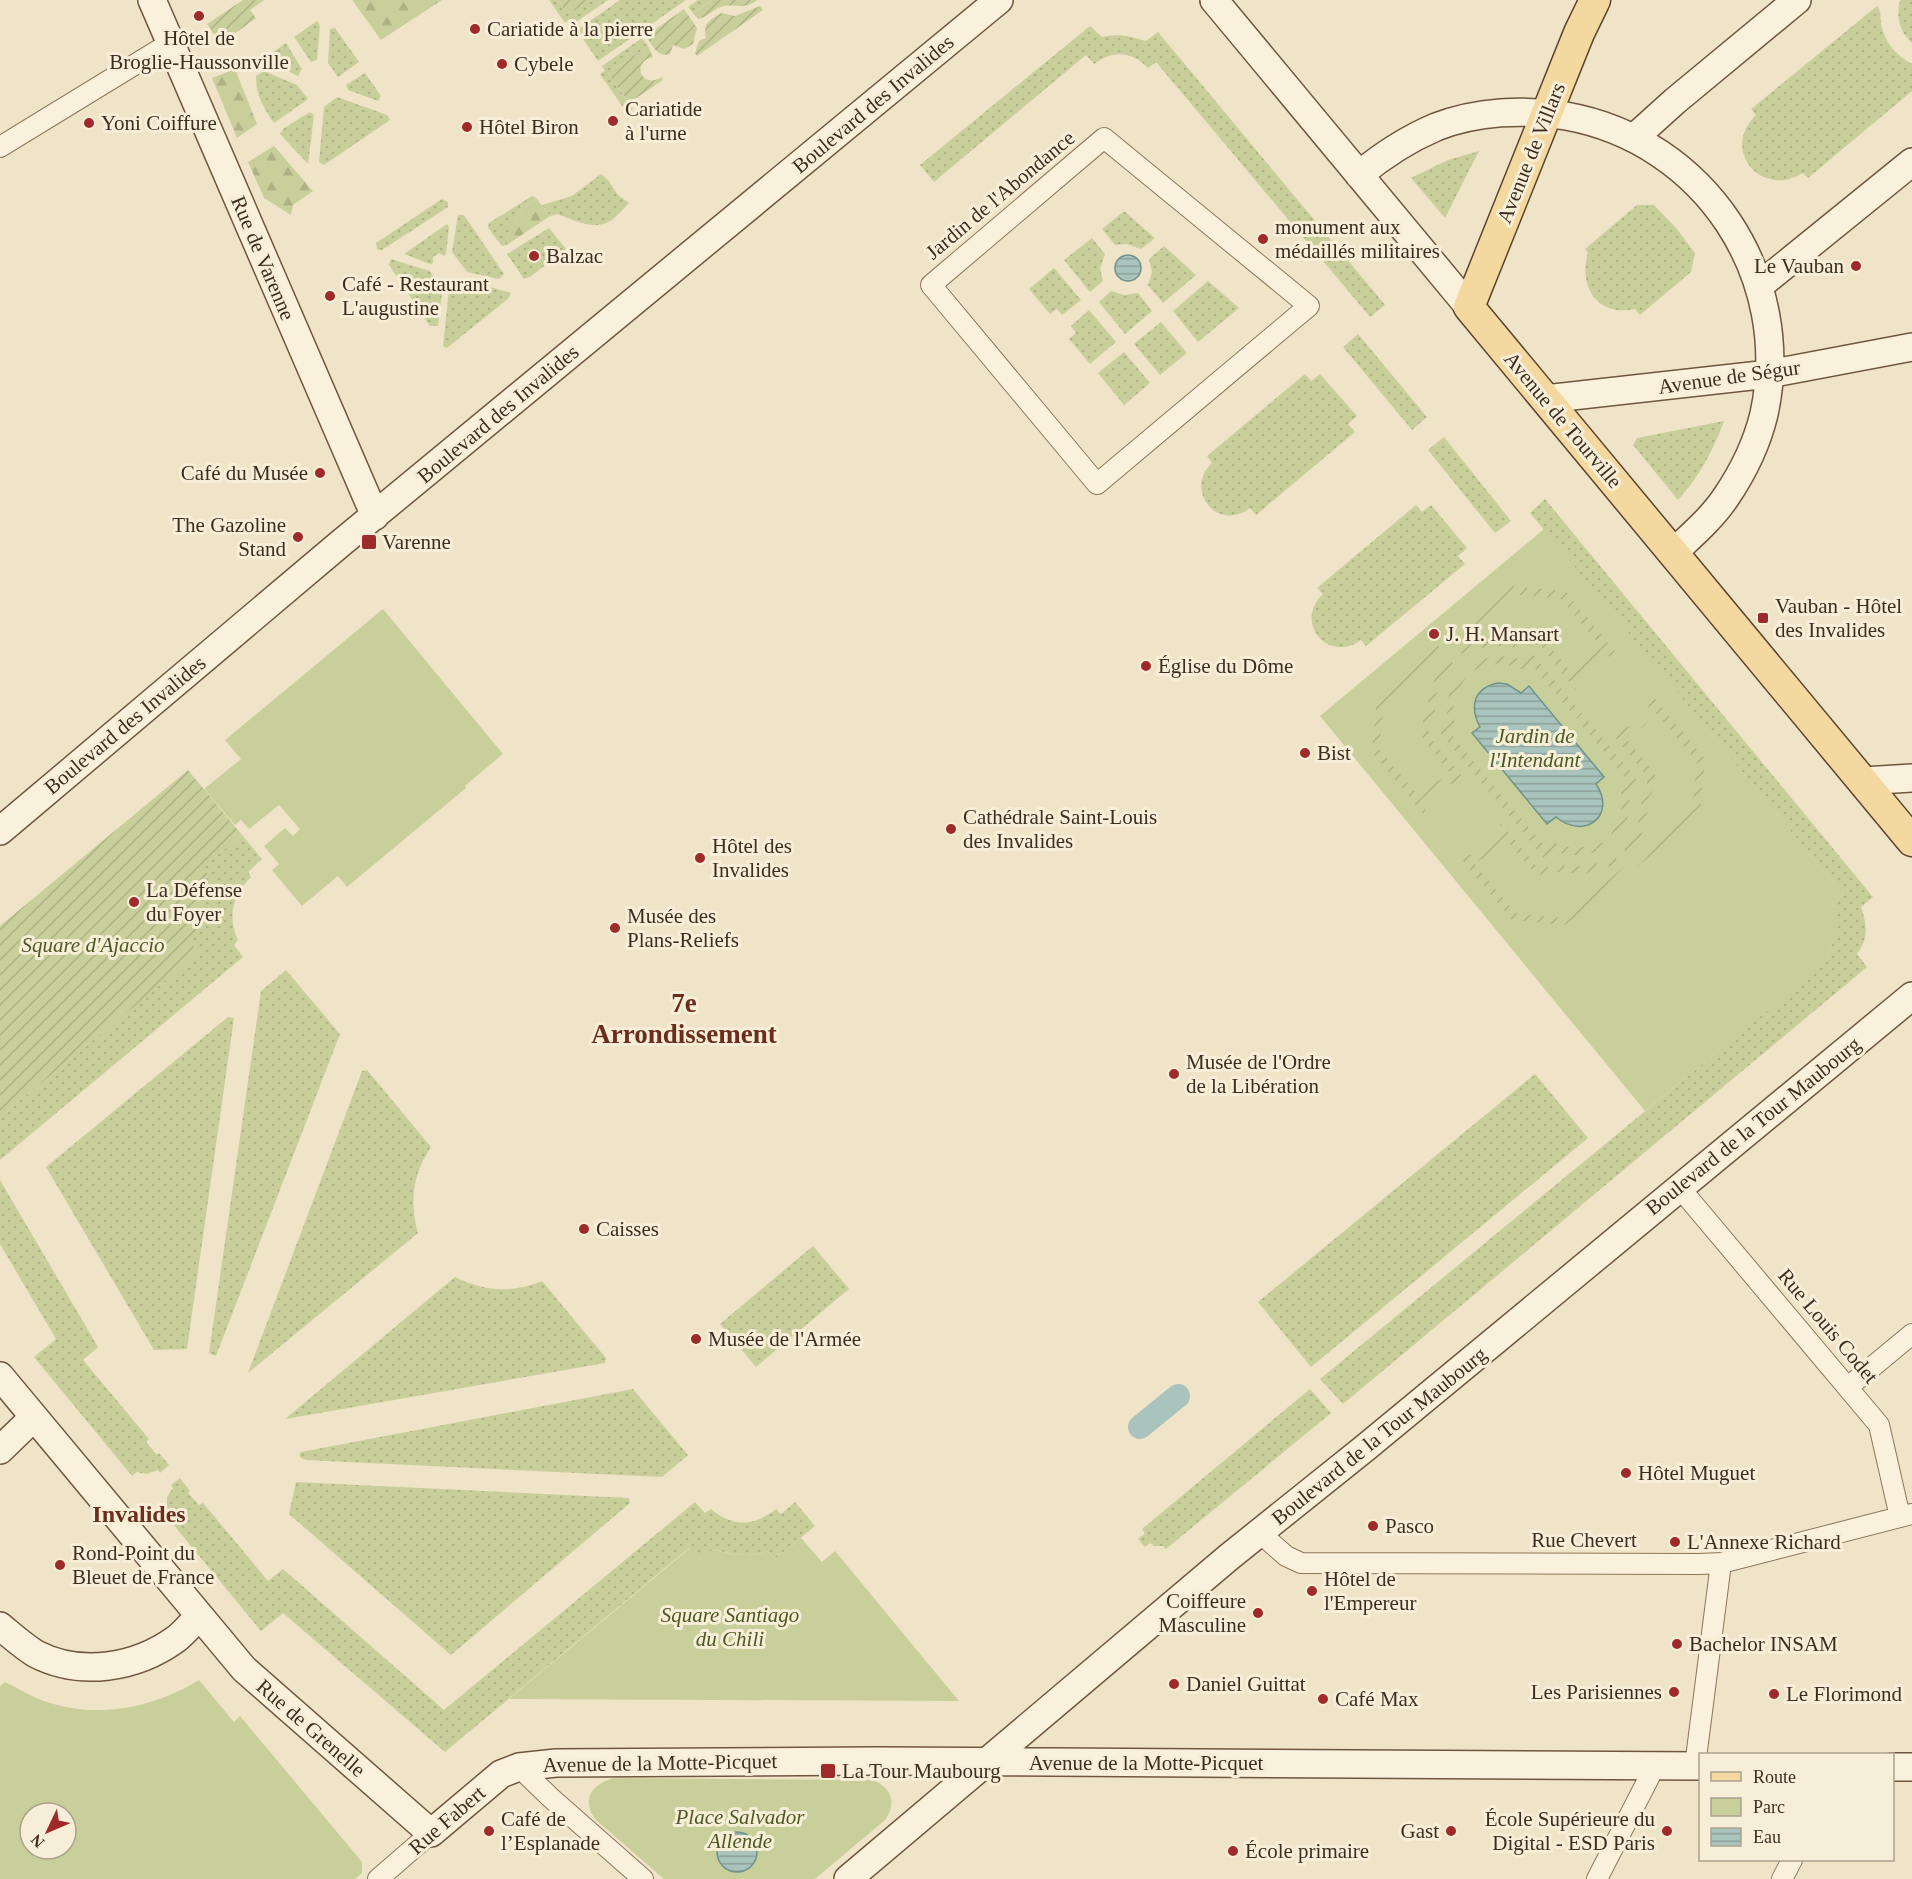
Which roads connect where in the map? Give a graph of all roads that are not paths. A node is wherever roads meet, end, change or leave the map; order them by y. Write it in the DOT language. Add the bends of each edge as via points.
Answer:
graph roads {
  1 [pos="152,0"];
  2 [pos="999,0"];
  3 [pos="1214,0"];
  4 [pos="1595,0"];
  5 [pos="1797,0"];
  6 [pos="170,43"];
  7 [pos="1547,113"];
  8 [pos="1634,138"];
  9 [pos="0,147"];
  10 [pos="1912,162"];
  11 [pos="1359,175"];
  12 [pos="1759,286"];
  13 [pos="1470,307"];
  14 [pos="1912,347"];
  15 [pos="1769,374"];
  16 [pos="1545,399"];
  17 [pos="1097,484"];
  18 [pos="375,516"];
  19 [pos="1673,553"];
  20 [pos="1912,778"];
  21 [pos="1863,781"];
  22 [pos="0,831"];
  23 [pos="1912,841"];
  24 [pos="1912,996"];
  25 [pos="1679,1187"];
  26 [pos="1912,1334"];
  27 [pos="0,1376"];
  28 [pos="1848,1386"];
  29 [pos="34,1417"];
  30 [pos="0,1450"];
  31 [pos="1906,1515"];
  32 [pos="1260,1533"];
  33 [pos="1721,1563"];
  34 [pos="198,1616"];
  35 [pos="0,1626"];
  36 [pos="1699,1753"];
  37 [pos="984,1763"];
  38 [pos="1655,1766"];
  39 [pos="1698,1766"];
  40 [pos="519,1767"];
  41 [pos="1894,1767"];
  42 [pos="1912,1767"];
  43 [pos="431,1833"];
  44 [pos="1791,1861"];
  45 [pos="378,1879"];
  46 [pos="643,1879"];
  47 [pos="848,1879"];
  48 [pos="1598,1879"];
  49 [pos="1782,1879"];
  1 -- 6 [label="main road, Rue de Varenne"];
  2 -- 18 [label="main road, Boulevard des Invalides"];
  3 -- 11 [label="main road, Avenue de Tourville"];
  4 -- 7 [label="main road, Avenue de Villars"];
  5 -- 8 [label="main road"];
  6 -- 9 [label="street"];
  6 -- 18 [label="main road, Rue de Varenne"];
  7 -- 8 [label="main road" via="1592,121"];
  7 -- 11 [label="main road" via="1504,112 1437,127 1396,147"];
  7 -- 13 [label="main road, Avenue de Villars"];
  8 -- 12 [label="main road" via="1677,165 1713,201 1740,241"];
  10 -- 12 [label="main road"];
  11 -- 13 [label="main road, Avenue de Tourville"];
  12 -- 15 [label="main road" via="1768,328"];
  13 -- 16 [label="main road, Avenue de Tourville"];
  14 -- 15 [label="main road, Avenue de Ségur"];
  15 -- 16 [label="main road, Avenue de Ségur"];
  15 -- 19 [label="main road" via="1764,414 1742,471 1702,527"];
  16 -- 19 [label="main road, Avenue de Tourville"];
  17 -- 17 [label="street, Jardin de l'Abondance" via="1309,306 1104,138 932,285"];
  18 -- 22 [label="main road, Boulevard des Invalides"];
  19 -- 21 [label="main road, Avenue de Tourville"];
  20 -- 21 [label="main road"];
  21 -- 23 [label="main road, Avenue de Tourville"];
  24 -- 25 [label="main road, Boulevard de la Tour Maubourg"];
  25 -- 28 [label="street, Rue Louis Codet"];
  25 -- 32 [label="main road, Boulevard de la Tour Maubourg"];
  26 -- 28 [label="street"];
  27 -- 29 [label="main road"];
  28 -- 31 [label="street, Rue Louis Codet" via="1879,1425"];
  29 -- 30 [label="main road"];
  29 -- 34 [label="main road"];
  31 -- 33 [label="street, Rue Chevert"];
  32 -- 33 [label="street, Rue Chevert" via="1286,1556 1301,1563"];
  32 -- 37 [label="main road, Boulevard de la Tour Maubourg"];
  33 -- 36 [label="street"];
  34 -- 35 [label="main road" via="177,1638 153,1653 123,1664 97,1667 50,1659 19,1643"];
  34 -- 43 [label="main road, Rue de Grenelle" via="244,1669"];
  37 -- 38 [label="main road, Avenue de la Motte-Picquet"];
  37 -- 40 [label="main road, Avenue de la Motte-Picquet" via="626,1761"];
  37 -- 47 [label="main road, Boulevard de la Tour Maubourg"];
  38 -- 39 [label="main road, Avenue de la Motte-Picquet"];
  38 -- 48 [label="street"];
  40 -- 43 [label="main road, Rue Fabert" via="491,1781"];
  40 -- 46 [label="street"];
  41 -- 42 [label="main road"];
  43 -- 45 [label="street, Rue Fabert"];
  44 -- 49 [label="street"];
}
